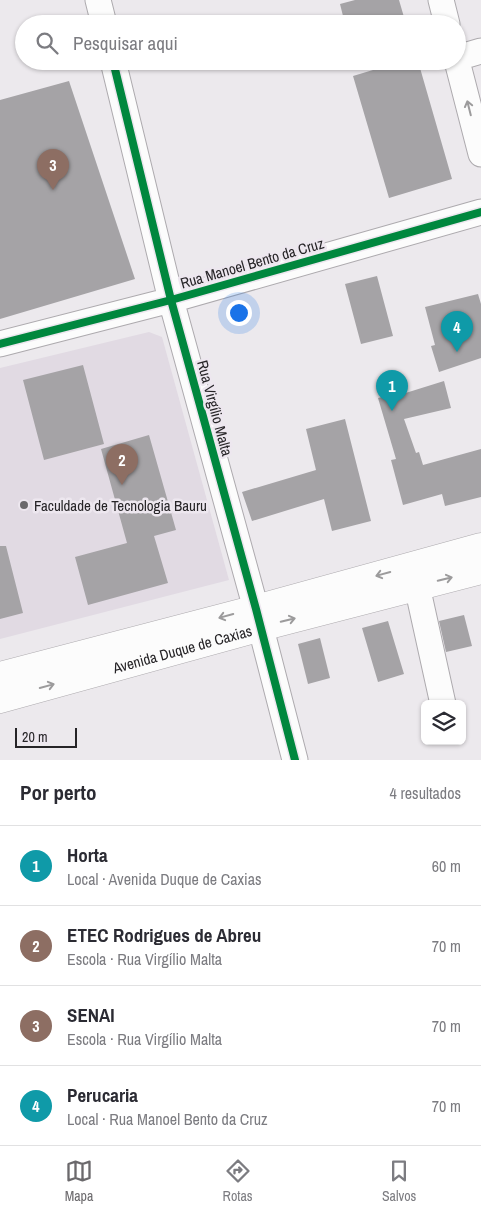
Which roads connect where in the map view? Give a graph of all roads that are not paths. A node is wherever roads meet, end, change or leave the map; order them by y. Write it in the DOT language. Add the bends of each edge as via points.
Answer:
graph roads {
  1 [pos="98,0"];
  2 [pos="441,0"];
  3 [pos="102,15"];
  4 [pos="445,15"];
  5 [pos="481,51"];
  6 [pos="466,56"];
  7 [pos="115,70"];
  8 [pos="460,70"];
  9 [pos="481,154"];
  10 [pos="481,212"];
  11 [pos="171,300"];
  12 [pos="0,344"];
  13 [pos="481,547"];
  14 [pos="481,570"];
  15 [pos="417,586"];
  16 [pos="258,618"];
  17 [pos="0,676"];
  18 [pos="0,699"];
  19 [pos="442,700"];
  20 [pos="295,760"];
  1 -- 3 [label="street"];
  2 -- 4 [label="street"];
  5 -- 6 [label="street"];
  7 -- 11 [label="street, Rua Virgílio Malta"];
  9 -- 8 [label="street, one-way"];
  10 -- 11 [label="street, Rua Manoel Bento da Cruz"];
  11 -- 12 [label="street, Rua Manoel Bento da Cruz"];
  11 -- 16 [label="street, Rua Virgílio Malta"];
  13 -- 16 [label="main road, Avenida Duque de Caxias, one-way"];
  15 -- 14 [label="main road, Avenida Duque de Caxias, one-way"];
  16 -- 15 [label="main road, Avenida Duque de Caxias, one-way"];
  15 -- 19 [label="street"];
  16 -- 17 [label="main road, Avenida Duque de Caxias, one-way"];
  18 -- 16 [label="main road, Avenida Duque de Caxias, one-way"];
  16 -- 20 [label="street, Rua Virgílio Malta"];
}
